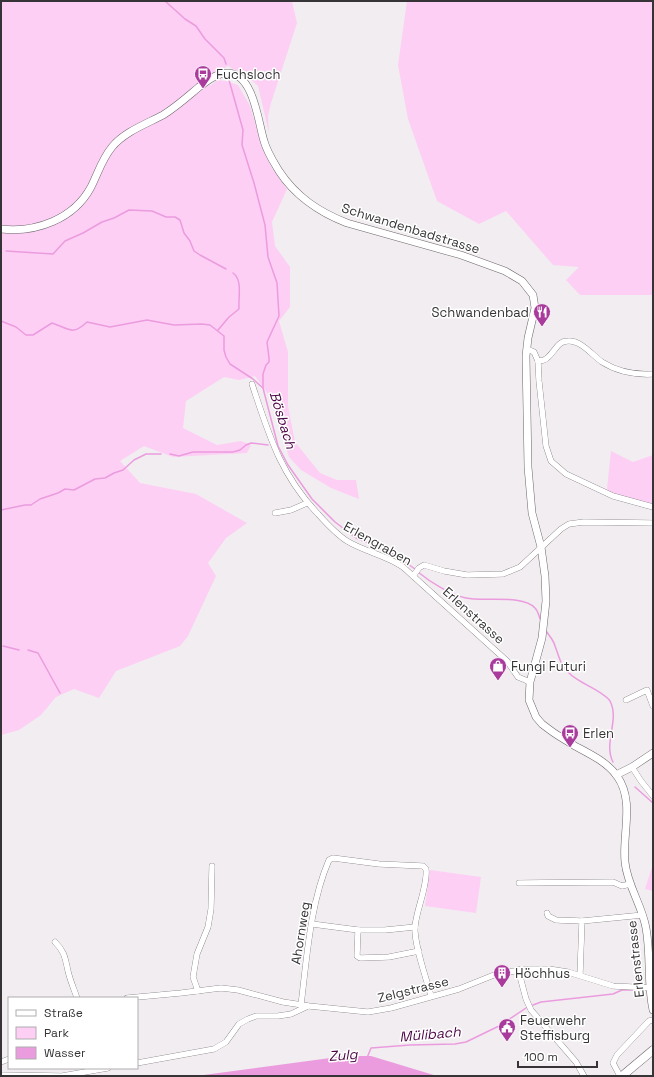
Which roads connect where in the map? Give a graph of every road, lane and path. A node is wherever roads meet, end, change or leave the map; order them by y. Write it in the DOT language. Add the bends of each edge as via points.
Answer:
graph roads {
  1 [pos="1,229"];
  2 [pos="527,350"];
  3 [pos="538,361"];
  4 [pos="653,374"];
  5 [pos="252,384"];
  6 [pos="307,503"];
  7 [pos="653,507"];
  8 [pos="275,513"];
  9 [pos="653,523"];
  10 [pos="541,547"];
  11 [pos="416,572"];
  12 [pos="530,682"];
  13 [pos="626,700"];
  14 [pos="653,706"];
  15 [pos="653,753"];
  16 [pos="632,767"];
  17 [pos="616,775"];
  18 [pos="653,796"];
  19 [pos="212,866"];
  20 [pos="519,883"];
  21 [pos="630,884"];
  22 [pos="547,913"];
  23 [pos="643,915"];
  24 [pos="582,921"];
  25 [pos="312,924"];
  26 [pos="415,927"];
  27 [pos="358,930"];
  28 [pos="55,942"];
  29 [pos="418,951"];
  30 [pos="518,970"];
  31 [pos="580,975"];
  32 [pos="651,988"];
  33 [pos="198,991"];
  34 [pos="431,996"];
  35 [pos="77,997"];
  36 [pos="136,997"];
  37 [pos="301,1005"];
  38 [pos="309,1006"];
  39 [pos="653,1010"];
  40 [pos="653,1020"];
  41 [pos="653,1050"];
  42 [pos="138,1063"];
  43 [pos="102,1069"];
  44 [pos="1,1075"];
  45 [pos="584,1076"];
  46 [pos="621,1076"];
  1 -- 2 [label="street, Schwandenbadstrasse" via="31,229 66,215 85,196 106,155 119,140 171,110 210,79 221,74 231,74 245,81 250,90 264,142 280,171 297,193 316,208 347,223 461,254 505,271 522,281 533,295 535,308"];
  2 -- 3 [label="street" via="534,352"];
  2 -- 10 [label="street, Schwandenbadstrasse" via="528,467 532,513"];
  3 -- 4 [label="street" via="547,358 562,342 572,341 619,370 635,375"];
  3 -- 7 [label="street" via="546,446 551,461 566,474 613,496"];
  5 -- 6 [label="street, Erlengraben" via="271,441 288,476"];
  6 -- 8 [label="street"];
  6 -- 11 [label="street, Erlengraben" via="341,537 355,546"];
  9 -- 10 [label="street" via="575,523 565,526"];
  10 -- 11 [label="street" via="520,567 503,574 467,575 426,565"];
  10 -- 12 [label="street, Schwandenbadstrasse" via="546,609 542,638"];
  11 -- 12 [label="street, Erlenstrasse" via="506,661 518,677"];
  12 -- 17 [label="street, Erlenstrasse" via="531,706 542,724 606,765"];
  13 -- 14 [label="street" via="648,690"];
  15 -- 16 [label="street"];
  16 -- 17 [label="street"];
  16 -- 18 [label="street"];
  17 -- 21 [label="street, Erlenstrasse" via="623,789 626,805 624,856"];
  19 -- 33 [label="street" via="211,910 208,927 197,954 193,977"];
  20 -- 21 [label="street" via="613,882 622,886"];
  21 -- 23 [label="street, Erlenstrasse"];
  22 -- 24 [label="street" via="556,920"];
  23 -- 24 [label="street"];
  23 -- 32 [label="street, Erlenstrasse"];
  24 -- 31 [label="street"];
  25 -- 26 [label="street, Ahornweg" via="326,867 333,858 423,866 426,869 425,879"];
  25 -- 27 [label="street"];
  25 -- 37 [label="street, Ahornweg"];
  26 -- 27 [label="street"];
  26 -- 29 [label="street"];
  27 -- 29 [label="street" via="357,956 360,958 389,958"];
  28 -- 35 [label="street" via="66,958"];
  29 -- 34 [label="street"];
  30 -- 31 [label="street, Zelgstrasse" via="549,969"];
  30 -- 34 [label="street, Zelgstrasse" via="498,973 459,989"];
  30 -- 45 [label="street" via="531,1010 576,1062"];
  31 -- 32 [label="street, Zelgstrasse" via="613,986"];
  32 -- 39 [label="street, Erlenstrasse"];
  33 -- 36 [label="street, Zelgstrasse"];
  33 -- 37 [label="street, Zelgstrasse" via="221,988 238,990"];
  34 -- 38 [label="street, Zelgstrasse" via="368,1012"];
  37 -- 38 [label="street, Zelgstrasse"];
  38 -- 42 [label="street" via="291,1014 256,1016 248,1019 240,1024 226,1042 214,1049"];
  40 -- 46 [label="street" via="649,1021 617,1055 613,1063"];
  41 -- 46 [label="main road"];
  43 -- 44 [label="street" via="62,1076"];
}
